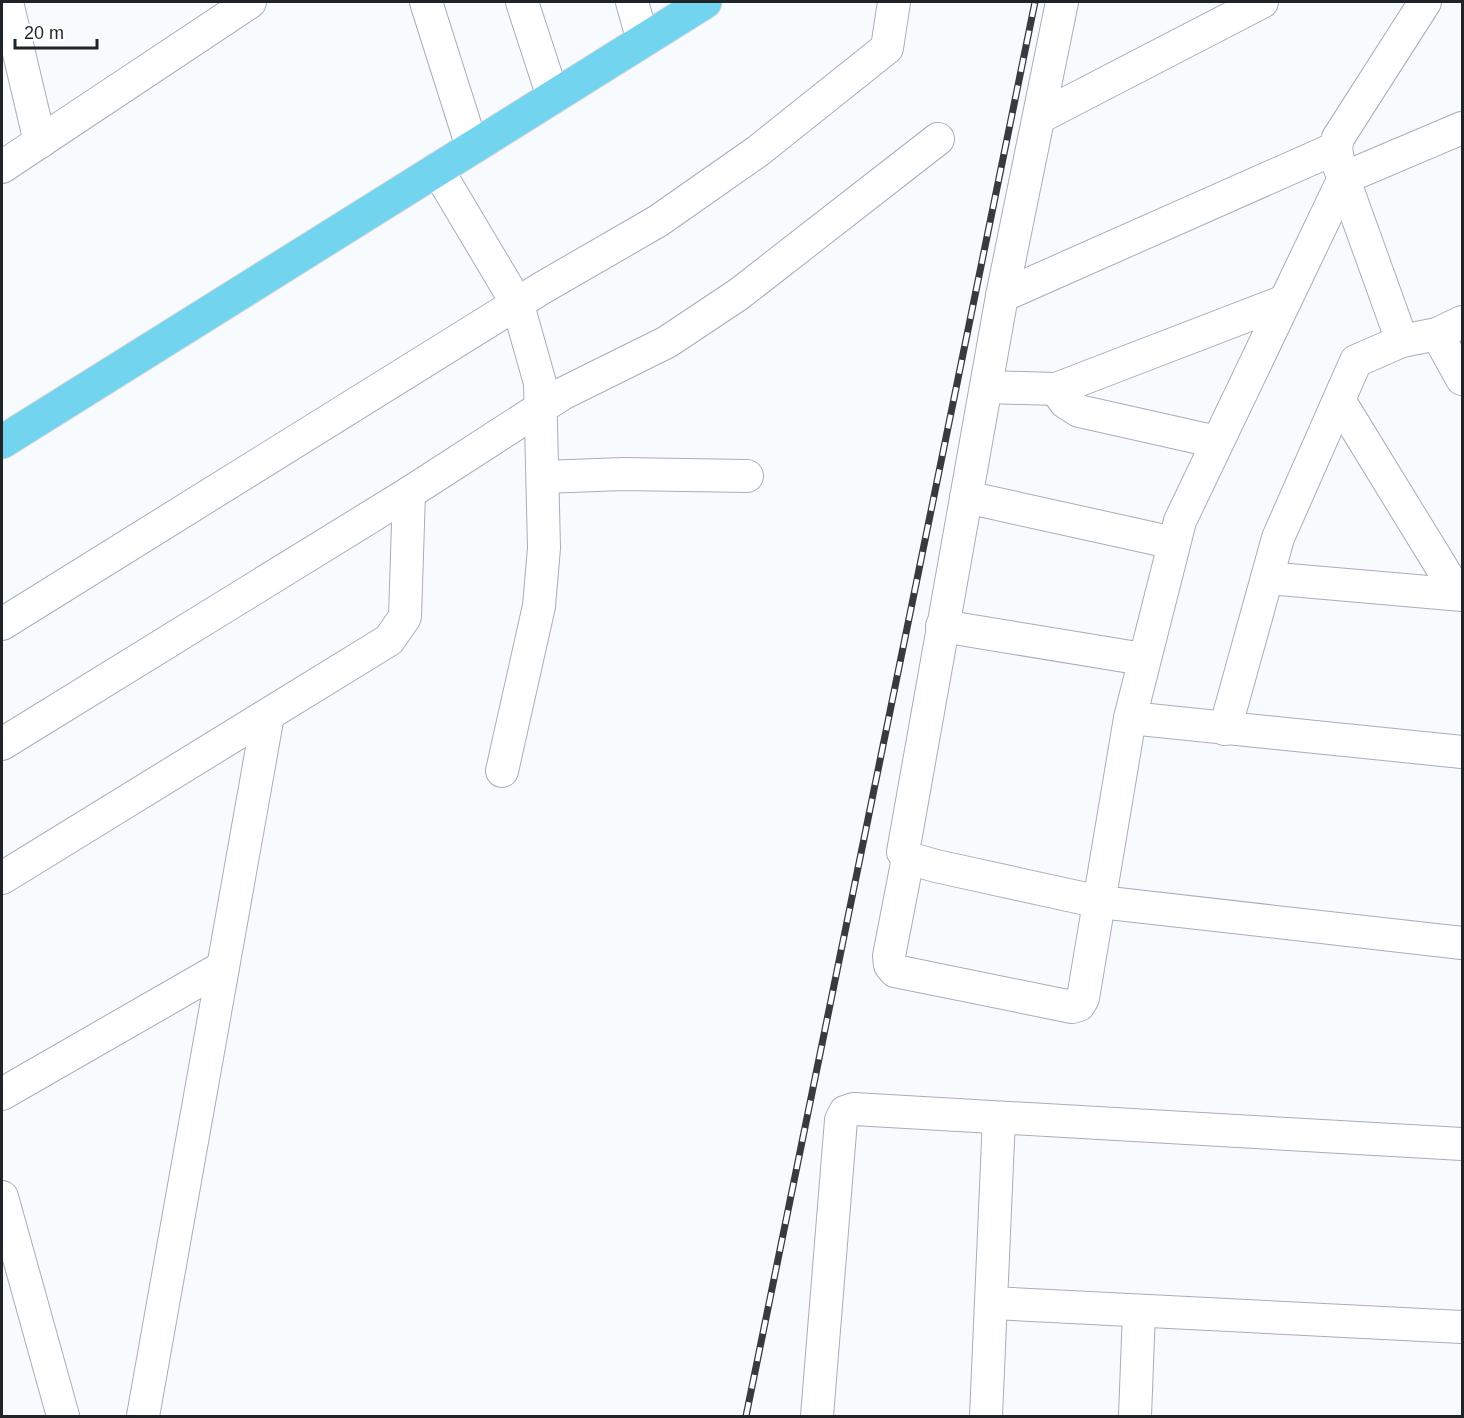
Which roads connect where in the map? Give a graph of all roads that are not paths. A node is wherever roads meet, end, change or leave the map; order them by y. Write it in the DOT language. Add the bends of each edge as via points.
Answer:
graph roads {
  1 [pos="7,2"];
  2 [pos="250,2"];
  3 [pos="426,2"];
  4 [pos="522,2"];
  5 [pos="632,2"];
  6 [pos="705,2"];
  7 [pos="894,2"];
  8 [pos="1062,2"];
  9 [pos="1262,2"];
  10 [pos="1425,2"];
  11 [pos="643,40"];
  12 [pos="553,96"];
  13 [pos="1040,117"];
  14 [pos="1462,128"];
  15 [pos="938,139"];
  16 [pos="40,142"];
  17 [pos="472,147"];
  18 [pos="1336,148"];
  19 [pos="2,167"];
  20 [pos="437,169"];
  21 [pos="1344,178"];
  22 [pos="1002,296"];
  23 [pos="1285,301"];
  24 [pos="518,305"];
  25 [pos="1450,328"];
  26 [pos="1402,340"];
  27 [pos="1462,379"];
  28 [pos="986,387"];
  29 [pos="1056,389"];
  30 [pos="1339,400"];
  31 [pos="541,407"];
  32 [pos="2,442"];
  33 [pos="1217,442"];
  34 [pos="747,476"];
  35 [pos="544,477"];
  36 [pos="409,493"];
  37 [pos="966,497"];
  38 [pos="1174,543"];
  39 [pos="1267,578"];
  40 [pos="1460,594"];
  41 [pos="2,624"];
  42 [pos="942,626"];
  43 [pos="1143,658"];
  44 [pos="268,715"];
  45 [pos="1130,718"];
  46 [pos="1225,729"];
  47 [pos="2,744"];
  48 [pos="1462,752"];
  49 [pos="502,771"];
  50 [pos="908,858"];
  51 [pos="2,878"];
  52 [pos="1100,902"];
  53 [pos="1462,943"];
  54 [pos="223,967"];
  55 [pos="2,1094"];
  56 [pos="999,1118"];
  57 [pos="1462,1144"];
  58 [pos="2,1197"];
  59 [pos="992,1303"];
  60 [pos="1139,1311"];
  61 [pos="1462,1327"];
  62 [pos="63,1416"];
  63 [pos="143,1416"];
  64 [pos="817,1416"];
  65 [pos="986,1416"];
  66 [pos="1135,1416"];
  1 -- 16 [label="street"];
  2 -- 16 [label="street"];
  3 -- 17 [label="street"];
  4 -- 12 [label="street"];
  5 -- 11 [label="street"];
  6 -- 11 [label="main road"];
  7 -- 24 [label="street" via="887,48 758,151 658,221"];
  8 -- 13 [label="street"];
  9 -- 13 [label="street"];
  10 -- 18 [label="street" via="1338,138"];
  11 -- 12 [label="main road"];
  12 -- 17 [label="main road"];
  13 -- 22 [label="street"];
  14 -- 21 [label="street"];
  15 -- 31 [label="street" via="730,300 668,342 575,386"];
  16 -- 19 [label="street"];
  17 -- 20 [label="main road"];
  18 -- 21 [label="street"];
  18 -- 22 [label="street"];
  20 -- 24 [label="street"];
  20 -- 32 [label="main road"];
  21 -- 23 [label="street"];
  21 -- 26 [label="street"];
  22 -- 28 [label="street"];
  23 -- 29 [label="street"];
  23 -- 33 [label="street"];
  24 -- 31 [label="street" via="534,353"];
  24 -- 41 [label="street"];
  25 -- 26 [label="street"];
  25 -- 27 [label="street"];
  26 -- 30 [label="street" via="1356,362"];
  28 -- 29 [label="street"];
  28 -- 37 [label="street"];
  29 -- 33 [label="street" via="1065,402 1079,411"];
  30 -- 39 [label="street" via="1278,538"];
  30 -- 40 [label="street"];
  31 -- 35 [label="street"];
  31 -- 36 [label="street"];
  33 -- 38 [label="street" via="1180,520"];
  34 -- 35 [label="street"];
  35 -- 49 [label="street" via="539,606"];
  36 -- 44 [label="street" via="405,617 399,630"];
  36 -- 47 [label="street"];
  37 -- 38 [label="street"];
  37 -- 42 [label="street"];
  38 -- 43 [label="street"];
  39 -- 40 [label="street"];
  39 -- 46 [label="street"];
  42 -- 43 [label="street"];
  42 -- 50 [label="street" via="902,845"];
  43 -- 45 [label="street"];
  44 -- 51 [label="street"];
  44 -- 54 [label="street"];
  45 -- 46 [label="street"];
  45 -- 52 [label="street"];
  46 -- 48 [label="street"];
  50 -- 52 [label="street"];
  50 -- 52 [label="street" via="889,956 895,971 1072,1007 1079,1005"];
  52 -- 53 [label="street"];
  54 -- 55 [label="street"];
  54 -- 63 [label="street"];
  56 -- 57 [label="street"];
  56 -- 59 [label="street"];
  56 -- 64 [label="street" via="854,1109 845,1112 841,1120"];
  58 -- 62 [label="street"];
  59 -- 60 [label="street"];
  59 -- 65 [label="street"];
  60 -- 61 [label="street"];
  60 -- 66 [label="street"];
}
